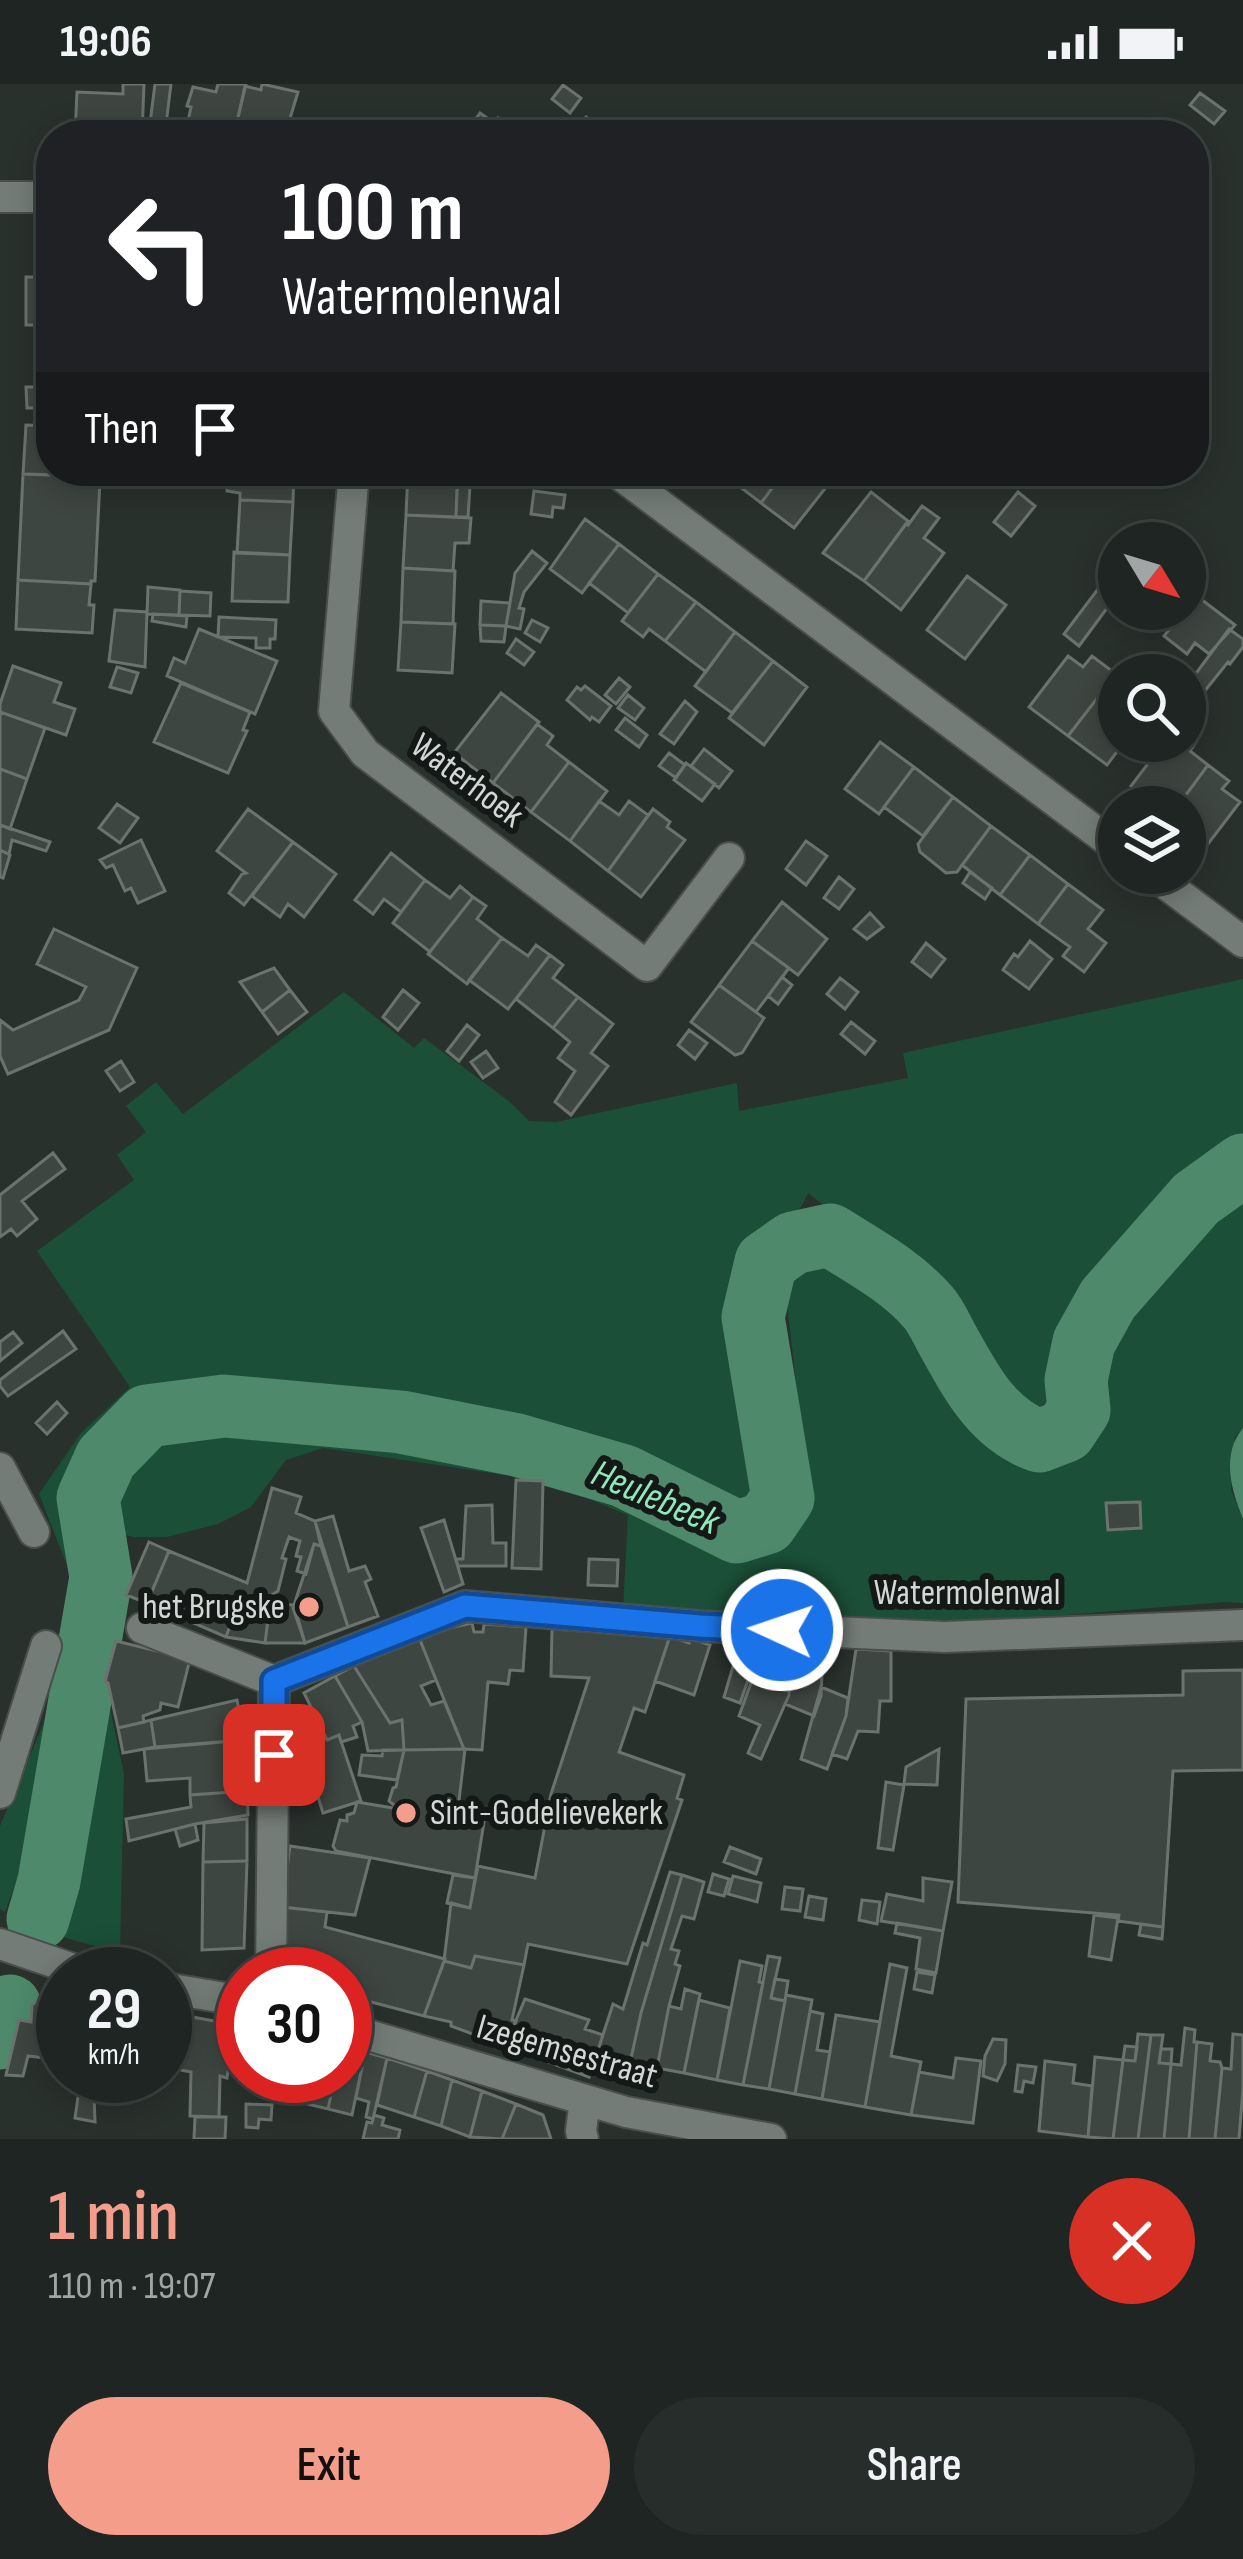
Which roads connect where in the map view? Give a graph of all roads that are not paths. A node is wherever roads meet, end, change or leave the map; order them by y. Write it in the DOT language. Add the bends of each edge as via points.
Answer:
graph roads {
  1 [pos="0,197"];
  2 [pos="36,197"];
  3 [pos="353,486"];
  4 [pos="635,486"];
  5 [pos="1098,833"];
  6 [pos="729,858"];
  7 [pos="1178,894"];
  8 [pos="1243,942"];
  9 [pos="0,1468"];
  10 [pos="34,1532"];
  11 [pos="1243,1625"];
  12 [pos="142,1628"];
  13 [pos="46,1646"];
  14 [pos="274,1681"];
  15 [pos="0,1793"];
  16 [pos="0,1944"];
  17 [pos="271,1947"];
  18 [pos="36,1956"];
  19 [pos="372,2036"];
  20 [pos="586,2100"];
  21 [pos="583,2139"];
  22 [pos="771,2139"];
  1 -- 2 [label="street"];
  3 -- 6 [label="street, Waterhoek" via="334,711 365,753 647,966"];
  4 -- 5 [label="street"];
  7 -- 8 [label="street"];
  9 -- 10 [label="street"];
  11 -- 14 [label="street, Watermolenwal" via="945,1637 465,1606"];
  12 -- 14 [label="street"];
  13 -- 15 [label="street"];
  14 -- 17 [label="street"];
  16 -- 18 [label="street"];
  19 -- 20 [label="street, Izegemsestraat"];
  20 -- 21 [label="street"];
  20 -- 22 [label="street, Izegemsestraat"];
}
